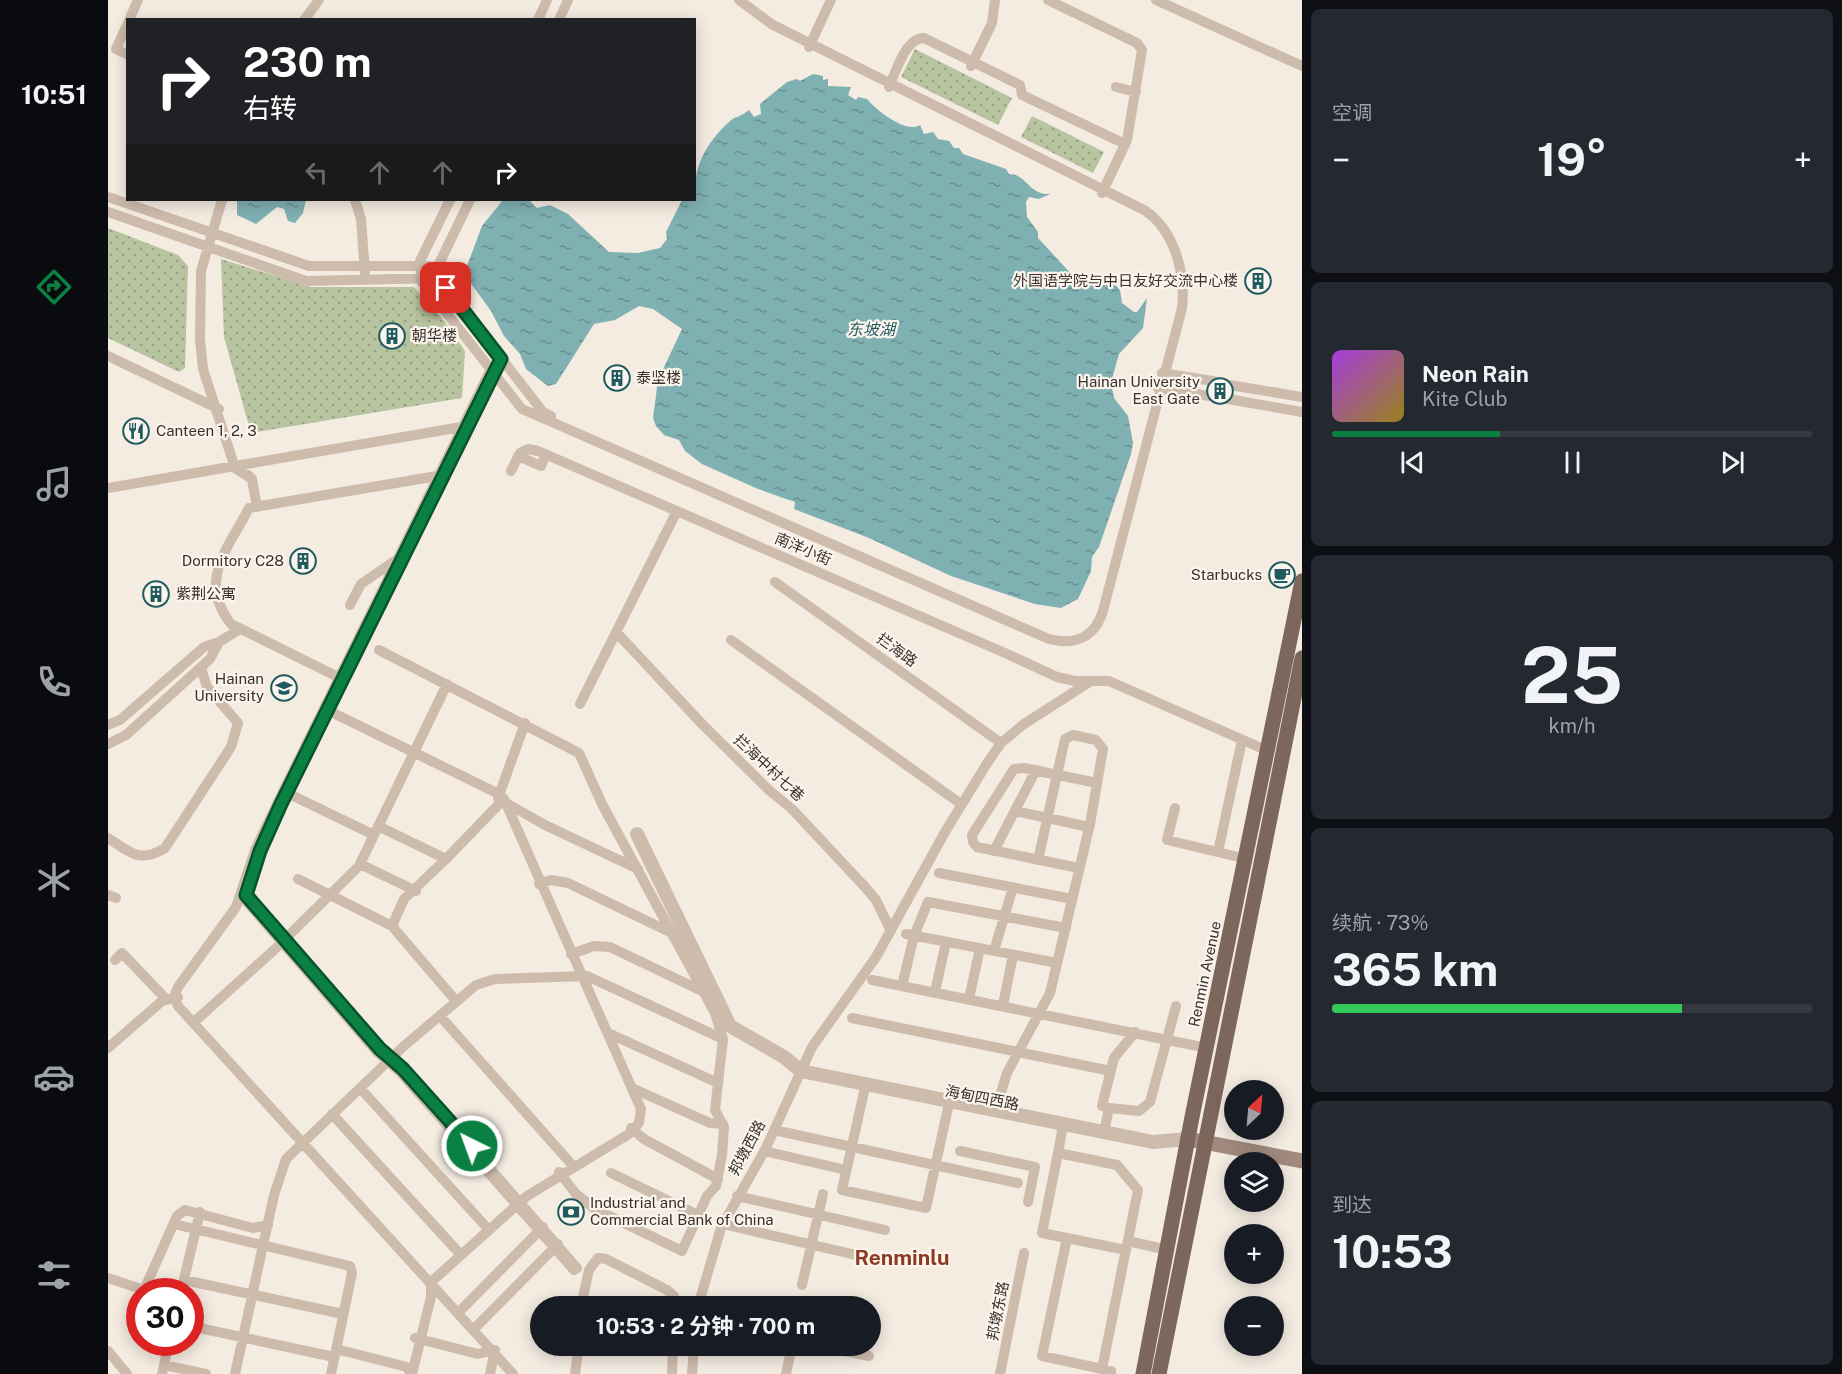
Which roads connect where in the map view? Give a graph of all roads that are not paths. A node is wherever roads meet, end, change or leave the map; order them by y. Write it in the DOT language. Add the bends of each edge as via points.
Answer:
graph roads {
  1 [pos="138,0"];
  2 [pos="320,0"];
  3 [pos="547,0"];
  4 [pos="568,0"];
  5 [pos="731,0"];
  6 [pos="739,0"];
  7 [pos="826,0"];
  8 [pos="831,0"];
  9 [pos="1040,0"];
  10 [pos="1048,0"];
  11 [pos="1156,0"];
  12 [pos="994,1"];
  13 [pos="129,18"];
  14 [pos="306,18"];
  15 [pos="539,18"];
  16 [pos="560,18"];
  17 [pos="126,26"];
  18 [pos="808,45"];
  19 [pos="126,54"];
  20 [pos="972,64"];
  21 [pos="1302,66"];
  22 [pos="892,86"];
  23 [pos="1116,87"];
  24 [pos="1133,91"];
  25 [pos="1121,146"];
  26 [pos="1100,190"];
  27 [pos="108,197"];
  28 [pos="222,201"];
  29 [pos="355,201"];
  30 [pos="450,201"];
  31 [pos="470,201"];
  32 [pos="129,202"];
  33 [pos="108,212"];
  34 [pos="212,233"];
  35 [pos="207,246"];
  36 [pos="421,265"];
  37 [pos="365,266"];
  38 [pos="438,273"];
  39 [pos="422,279"];
  40 [pos="365,281"];
  41 [pos="108,350"];
  42 [pos="108,356"];
  43 [pos="499,357"];
  44 [pos="492,372"];
  45 [pos="1162,381"];
  46 [pos="1208,388"];
  47 [pos="1229,392"];
  48 [pos="1302,397"];
  49 [pos="1302,405"];
  50 [pos="218,406"];
  51 [pos="1302,412"];
  52 [pos="464,429"];
  53 [pos="237,466"];
  54 [pos="511,471"];
  55 [pos="441,476"];
  56 [pos="108,490"];
  57 [pos="257,507"];
  58 [pos="677,511"];
  59 [pos="400,557"];
  60 [pos="1302,581"];
  61 [pos="775,582"];
  62 [pos="350,605"];
  63 [pos="240,629"];
  64 [pos="617,633"];
  65 [pos="731,640"];
  66 [pos="219,642"];
  67 [pos="379,650"];
  68 [pos="1302,658"];
  69 [pos="201,668"];
  70 [pos="340,678"];
  71 [pos="1094,680"];
  72 [pos="447,684"];
  73 [pos="580,704"];
  74 [pos="325,712"];
  75 [pos="525,723"];
  76 [pos="108,725"];
  77 [pos="1242,740"];
  78 [pos="1001,743"];
  79 [pos="108,744"];
  80 [pos="1268,751"];
  81 [pos="413,754"];
  82 [pos="1036,770"];
  83 [pos="1056,775"];
  84 [pos="1097,783"];
  85 [pos="285,792"];
  86 [pos="502,799"];
  87 [pos="962,804"];
  88 [pos="1175,808"];
  89 [pos="1015,811"];
  90 [pos="1047,818"];
  91 [pos="1089,827"];
  92 [pos="376,830"];
  93 [pos="637,834"];
  94 [pos="108,838"];
  95 [pos="994,851"];
  96 [pos="1218,852"];
  97 [pos="446,859"];
  98 [pos="1247,859"];
  99 [pos="1038,860"];
  100 [pos="360,864"];
  101 [pos="638,868"];
  102 [pos="1079,868"];
  103 [pos="939,873"];
  104 [pos="298,879"];
  105 [pos="541,884"];
  106 [pos="1013,887"];
  107 [pos="416,891"];
  108 [pos="243,895"];
  109 [pos="330,895"];
  110 [pos="1072,899"];
  111 [pos="1005,916"];
  112 [pos="392,926"];
  113 [pos="1066,928"];
  114 [pos="891,931"];
  115 [pos="674,934"];
  116 [pos="910,935"];
  117 [pos="283,940"];
  118 [pos="946,942"];
  119 [pos="980,948"];
  120 [pos="994,951"];
  121 [pos="572,954"];
  122 [pos="1013,955"];
  123 [pos="115,960"];
  124 [pos="1057,963"];
  125 [pos="582,975"];
  126 [pos="872,980"];
  127 [pos="902,986"];
  128 [pos="704,992"];
  129 [pos="935,992"];
  130 [pos="173,998"];
  131 [pos="969,999"];
  132 [pos="456,1001"];
  133 [pos="1003,1005"];
  134 [pos="1176,1006"];
  135 [pos="1041,1013"];
  136 [pos="440,1016"];
  137 [pos="852,1018"];
  138 [pos="195,1022"];
  139 [pos="607,1032"];
  140 [pos="1135,1032"];
  141 [pos="723,1039"];
  142 [pos="1165,1039"];
  143 [pos="108,1048"];
  144 [pos="1207,1048"];
  145 [pos="1017,1052"];
  146 [pos="389,1060"];
  147 [pos="1111,1071"];
  148 [pos="799,1075"];
  149 [pos="718,1083"];
  150 [pos="360,1088"];
  151 [pos="632,1088"];
  152 [pos="864,1092"];
  153 [pos="948,1108"];
  154 [pos="996,1108"];
  155 [pos="1109,1108"];
  156 [pos="332,1114"];
  157 [pos="723,1124"];
  158 [pos="632,1129"];
  159 [pos="774,1130"];
  160 [pos="1062,1131"];
  161 [pos="1104,1132"];
  162 [pos="305,1141"];
  163 [pos="1187,1144"];
  164 [pos="851,1147"];
  165 [pos="1205,1147"];
  166 [pos="960,1151"];
  167 [pos="764,1152"];
  168 [pos="1224,1152"];
  169 [pos="1058,1153"];
  170 [pos="1302,1161"];
  171 [pos="1017,1163"];
  172 [pos="573,1166"];
  173 [pos="936,1166"];
  174 [pos="1284,1167"];
  175 [pos="846,1170"];
  176 [pos="1302,1171"];
  177 [pos="560,1173"];
  178 [pos="611,1173"];
  179 [pos="718,1179"];
  180 [pos="823,1194"];
  181 [pos="737,1196"];
  182 [pos="518,1201"];
  183 [pos="1028,1202"];
  184 [pos="200,1212"];
  185 [pos="698,1215"];
  186 [pos="818,1215"];
  187 [pos="174,1224"];
  188 [pos="723,1224"];
  189 [pos="267,1225"];
  190 [pos="540,1227"];
  191 [pos="488,1228"];
  192 [pos="195,1229"];
  193 [pos="885,1230"];
  194 [pos="1066,1238"];
  195 [pos="811,1244"];
  196 [pos="263,1245"];
  197 [pos="1127,1245"];
  198 [pos="1168,1250"];
  199 [pos="1024,1253"];
  200 [pos="459,1254"];
  201 [pos="886,1262"];
  202 [pos="108,1278"];
  203 [pos="151,1278"];
  204 [pos="184,1278"];
  205 [pos="431,1279"];
  206 [pos="126,1284"];
  207 [pos="204,1284"];
  208 [pos="802,1285"];
  209 [pos="252,1295"];
  210 [pos="583,1296"];
  211 [pos="674,1296"];
  212 [pos="701,1296"];
  213 [pos="458,1310"];
  214 [pos="344,1314"];
  215 [pos="474,1328"];
  216 [pos="204,1329"];
  217 [pos="243,1337"];
  218 [pos="418,1338"];
  219 [pos="108,1351"];
  220 [pos="494,1352"];
  221 [pos="335,1353"];
  222 [pos="578,1356"];
  223 [pos="673,1356"];
  224 [pos="693,1356"];
  225 [pos="790,1356"];
  226 [pos="163,1370"];
  227 [pos="1106,1371"];
  228 [pos="409,1372"];
  229 [pos="513,1373"];
  230 [pos="127,1374"];
  231 [pos="206,1374"];
  232 [pos="235,1374"];
  233 [pos="331,1374"];
  234 [pos="489,1374"];
  235 [pos="575,1374"];
  236 [pos="672,1374"];
  237 [pos="692,1374"];
  238 [pos="786,1374"];
  239 [pos="1000,1374"];
  240 [pos="1143,1374"];
  241 [pos="1159,1374"];
  1 -- 13 [label="street"];
  2 -- 14 [label="street"];
  3 -- 15 [label="street"];
  4 -- 16 [label="street"];
  5 -- 18 [label="street" via="766,25"];
  6 -- 18 [label="street"];
  7 -- 18 [label="street"];
  8 -- 18 [label="street"];
  9 -- 24 [label="street" via="1135,47"];
  10 -- 24 [label="street" via="1139,45 1142,55"];
  11 -- 21 [label="street"];
  12 -- 20 [label="street" via="992,23"];
  17 -- 19 [label="street" via="116,49"];
  18 -- 22 [label="street"];
  20 -- 22 [label="street" via="918,44"];
  20 -- 25 [label="street" via="1020,85 1022,94"];
  22 -- 26 [label="street"];
  23 -- 24 [label="street"];
  24 -- 25 [label="street"];
  25 -- 26 [label="street"];
  26 -- 45 [label="street" via="1157,219 1170,237 1176,255 1183,303"];
  27 -- 32 [label="street"];
  28 -- 34 [label="street"];
  29 -- 37 [label="street"];
  30 -- 36 [label="street"];
  31 -- 38 [label="street"];
  32 -- 34 [label="street"];
  33 -- 35 [label="street"];
  34 -- 35 [label="street"];
  34 -- 37 [label="street" via="309,266"];
  35 -- 40 [label="street" via="306,280"];
  35 -- 50 [label="street" via="201,271 200,339 203,369"];
  36 -- 37 [label="street"];
  36 -- 38 [label="street"];
  36 -- 39 [label="street"];
  37 -- 40 [label="street"];
  38 -- 39 [label="street"];
  38 -- 43 [label="street"];
  39 -- 40 [label="street"];
  39 -- 44 [label="street"];
  41 -- 50 [label="street"];
  42 -- 50 [label="street"];
  43 -- 44 [label="street"];
  43 -- 45 [label="street" via="543,412 1063,637 1084,633 1096,618"];
  44 -- 45 [label="street" via="522,409 1062,642 1087,637 1100,619"];
  44 -- 52 [label="street"];
  45 -- 46 [label="street"];
  47 -- 48 [label="street"];
  47 -- 49 [label="street"];
  47 -- 51 [label="street"];
  50 -- 53 [label="street"];
  52 -- 53 [label="street"];
  52 -- 55 [label="street"];
  53 -- 56 [label="street"];
  53 -- 57 [label="street" via="252,479"];
  54 -- 58 [label="street, 南洋小街" via="518,456 528,449"];
  55 -- 57 [label="street"];
  55 -- 59 [label="street"];
  57 -- 63 [label="street" via="249,508 216,570 214,585 221,613"];
  58 -- 64 [label="street"];
  58 -- 71 [label="street, 南洋小街" via="1028,666 1075,681"];
  59 -- 62 [label="street" via="361,584"];
  59 -- 70 [label="street"];
  60 -- 80 [label="main road, Renmin Avenue"];
  61 -- 78 [label="street, 拦海路"];
  63 -- 66 [label="street"];
  63 -- 70 [label="street"];
  64 -- 73 [label="street"];
  64 -- 114 [label="street, 拦海中村七巷" via="741,764 845,864 876,900"];
  65 -- 87 [label="street"];
  66 -- 69 [label="street"];
  66 -- 76 [label="street" via="204,647 120,720"];
  67 -- 72 [label="street"];
  68 -- 165 [label="main road"];
  69 -- 79 [label="street" via="126,735"];
  69 -- 94 [label="street" via="207,687 238,723 231,747 165,848 142,857"];
  70 -- 74 [label="street"];
  71 -- 77 [label="street, 南洋小街" via="1109,681"];
  71 -- 78 [label="street"];
  72 -- 75 [label="street"];
  72 -- 81 [label="street"];
  74 -- 81 [label="street"];
  74 -- 85 [label="street"];
  75 -- 86 [label="street"];
  75 -- 101 [label="street" via="581,755 602,804"];
  77 -- 80 [label="street, 南洋小街"];
  77 -- 96 [label="street"];
  78 -- 87 [label="street"];
  80 -- 98 [label="main road, Renmin Avenue"];
  81 -- 86 [label="street"];
  81 -- 92 [label="street"];
  82 -- 83 [label="street"];
  82 -- 89 [label="street"];
  82 -- 95 [label="street" via="1018,767 1011,772 972,835 977,847"];
  83 -- 84 [label="street"];
  83 -- 84 [label="street" via="1065,739 1072,735 1083,737 1096,740 1103,748"];
  83 -- 90 [label="street"];
  84 -- 91 [label="street"];
  85 -- 92 [label="street"];
  85 -- 108 [label="street" via="255,850"];
  86 -- 97 [label="street"];
  86 -- 101 [label="street" via="545,825"];
  86 -- 105 [label="street"];
  87 -- 114 [label="street"];
  88 -- 96 [label="street" via="1167,840"];
  89 -- 90 [label="street"];
  89 -- 95 [label="street"];
  90 -- 91 [label="street"];
  90 -- 99 [label="street"];
  91 -- 102 [label="street"];
  92 -- 97 [label="street"];
  92 -- 100 [label="street"];
  93 -- 148 [label="street" via="730,1026 784,1057"];
  95 -- 99 [label="street"];
  96 -- 98 [label="street"];
  97 -- 107 [label="street"];
  98 -- 144 [label="main road, Renmin Avenue"];
  99 -- 102 [label="street"];
  100 -- 107 [label="street"];
  100 -- 109 [label="street"];
  101 -- 115 [label="street"];
  102 -- 110 [label="street"];
  103 -- 106 [label="street"];
  104 -- 109 [label="street"];
  105 -- 115 [label="street" via="551,880 568,883"];
  105 -- 121 [label="street"];
  106 -- 110 [label="street"];
  106 -- 111 [label="street"];
  107 -- 112 [label="street" via="404,899"];
  108 -- 117 [label="street"];
  108 -- 130 [label="street"];
  109 -- 112 [label="street"];
  109 -- 117 [label="street"];
  110 -- 113 [label="street"];
  111 -- 113 [label="street"];
  111 -- 116 [label="street" via="928,902"];
  111 -- 120 [label="street"];
  112 -- 132 [label="street"];
  113 -- 124 [label="street"];
  114 -- 148 [label="street" via="812,1047"];
  115 -- 128 [label="street"];
  116 -- 118 [label="street"];
  116 -- 127 [label="street"];
  117 -- 138 [label="street"];
  117 -- 146 [label="street"];
  118 -- 119 [label="street"];
  118 -- 129 [label="street"];
  119 -- 120 [label="street"];
  119 -- 131 [label="street"];
  120 -- 122 [label="street"];
  121 -- 125 [label="street"];
  121 -- 128 [label="street" via="594,946 610,947"];
  122 -- 124 [label="street"];
  122 -- 133 [label="street"];
  123 -- 130 [label="street" via="122,953"];
  124 -- 135 [label="street"];
  125 -- 132 [label="street" via="488,980"];
  125 -- 139 [label="street"];
  125 -- 141 [label="street"];
  126 -- 127 [label="street"];
  127 -- 129 [label="street"];
  128 -- 141 [label="street"];
  129 -- 131 [label="street"];
  130 -- 138 [label="street"];
  130 -- 143 [label="street"];
  131 -- 133 [label="street"];
  132 -- 136 [label="street"];
  133 -- 135 [label="street"];
  134 -- 142 [label="street"];
  135 -- 140 [label="street"];
  135 -- 145 [label="street"];
  136 -- 146 [label="street"];
  136 -- 172 [label="street"];
  137 -- 145 [label="street"];
  138 -- 162 [label="street"];
  139 -- 149 [label="street"];
  139 -- 151 [label="street"];
  140 -- 142 [label="street"];
  140 -- 147 [label="street" via="1113,1058"];
  141 -- 149 [label="street"];
  142 -- 144 [label="street"];
  142 -- 155 [label="street" via="1153,1096 1146,1107 1139,1111"];
  144 -- 163 [label="main road, Renmin Avenue"];
  145 -- 147 [label="street"];
  145 -- 154 [label="street"];
  146 -- 150 [label="street"];
  146 -- 182 [label="street"];
  147 -- 155 [label="street" via="1102,1106"];
  148 -- 152 [label="street, 海甸四西路"];
  148 -- 154 [label="street, 海甸四西路"];
  148 -- 159 [label="street, 邦墩西路"];
  149 -- 157 [label="street" via="715,1113"];
  150 -- 156 [label="street"];
  150 -- 191 [label="street"];
  151 -- 157 [label="street" via="710,1123"];
  151 -- 158 [label="street" via="638,1109"];
  152 -- 153 [label="street, 海甸四西路"];
  152 -- 164 [label="street"];
  153 -- 160 [label="street, 海甸四西路"];
  153 -- 173 [label="street"];
  154 -- 161 [label="street, 海甸四西路"];
  155 -- 161 [label="street"];
  156 -- 162 [label="street"];
  156 -- 200 [label="street"];
  157 -- 179 [label="street"];
  158 -- 172 [label="street"];
  158 -- 179 [label="street"];
  159 -- 164 [label="street"];
  159 -- 167 [label="street, 邦墩西路"];
  160 -- 163 [label="street, 海甸四西路" via="1151,1150"];
  160 -- 169 [label="street"];
  161 -- 163 [label="street, 海甸四西路"];
  162 -- 189 [label="street" via="289,1155 281,1169"];
  162 -- 205 [label="street"];
  163 -- 165 [label="main road"];
  163 -- 198 [label="main road, Renmin Avenue"];
  164 -- 173 [label="street"];
  164 -- 175 [label="street"];
  165 -- 168 [label="main road"];
  165 -- 170 [label="main road"];
  165 -- 241 [label="main road"];
  166 -- 171 [label="street"];
  167 -- 175 [label="street"];
  167 -- 181 [label="street, 邦墩西路"];
  169 -- 194 [label="street" via="1042,1233"];
  169 -- 197 [label="street" via="1117,1165 1138,1190"];
  171 -- 173 [label="street" via="1015,1183"];
  171 -- 183 [label="street" via="1035,1167"];
  172 -- 177 [label="street"];
  173 -- 175 [label="street" via="926,1208 842,1190"];
  174 -- 176 [label="main road"];
  177 -- 182 [label="street"];
  177 -- 185 [label="street" via="576,1194 595,1209 682,1251"];
  178 -- 185 [label="street"];
  179 -- 185 [label="street"];
  180 -- 186 [label="street"];
  181 -- 186 [label="street"];
  181 -- 188 [label="street, 邦墩西路"];
  182 -- 190 [label="street"];
  182 -- 191 [label="street"];
  184 -- 187 [label="street" via="183,1211"];
  184 -- 189 [label="street" via="253,1228"];
  184 -- 192 [label="street"];
  186 -- 193 [label="street"];
  186 -- 195 [label="street"];
  187 -- 192 [label="street"];
  187 -- 203 [label="street"];
  188 -- 195 [label="street"];
  188 -- 212 [label="street, 邦墩西路"];
  189 -- 196 [label="street"];
  190 -- 213 [label="street"];
  190 -- 215 [label="street" via="557,1246"];
  191 -- 200 [label="street"];
  192 -- 196 [label="street"];
  192 -- 204 [label="street"];
  194 -- 197 [label="street"];
  194 -- 227 [label="street" via="1042,1356"];
  195 -- 201 [label="street"];
  195 -- 208 [label="street"];
  196 -- 209 [label="street"];
  196 -- 214 [label="street" via="349,1265 352,1273"];
  197 -- 198 [label="street"];
  197 -- 227 [label="street"];
  198 -- 240 [label="main road, Renmin Avenue"];
  199 -- 239 [label="street, 邦墩东路"];
  200 -- 205 [label="street"];
  202 -- 206 [label="street"];
  205 -- 213 [label="street"];
  205 -- 218 [label="street"];
  207 -- 209 [label="street"];
  209 -- 214 [label="street"];
  209 -- 217 [label="street"];
  210 -- 211 [label="street" via="589,1270 598,1258 615,1263"];
  213 -- 215 [label="street"];
  214 -- 221 [label="street"];
  215 -- 220 [label="street"];
  216 -- 217 [label="street"];
  217 -- 221 [label="street"];
  217 -- 232 [label="street"];
  218 -- 220 [label="street" via="478,1354"];
  218 -- 228 [label="street"];
  219 -- 230 [label="street"];
  220 -- 229 [label="street"];
  220 -- 234 [label="street"];
  221 -- 228 [label="street"];
  221 -- 233 [label="street"];
  222 -- 235 [label="street"];
  223 -- 236 [label="street"];
  224 -- 237 [label="street"];
  225 -- 238 [label="street"];
  226 -- 231 [label="street"];
}
